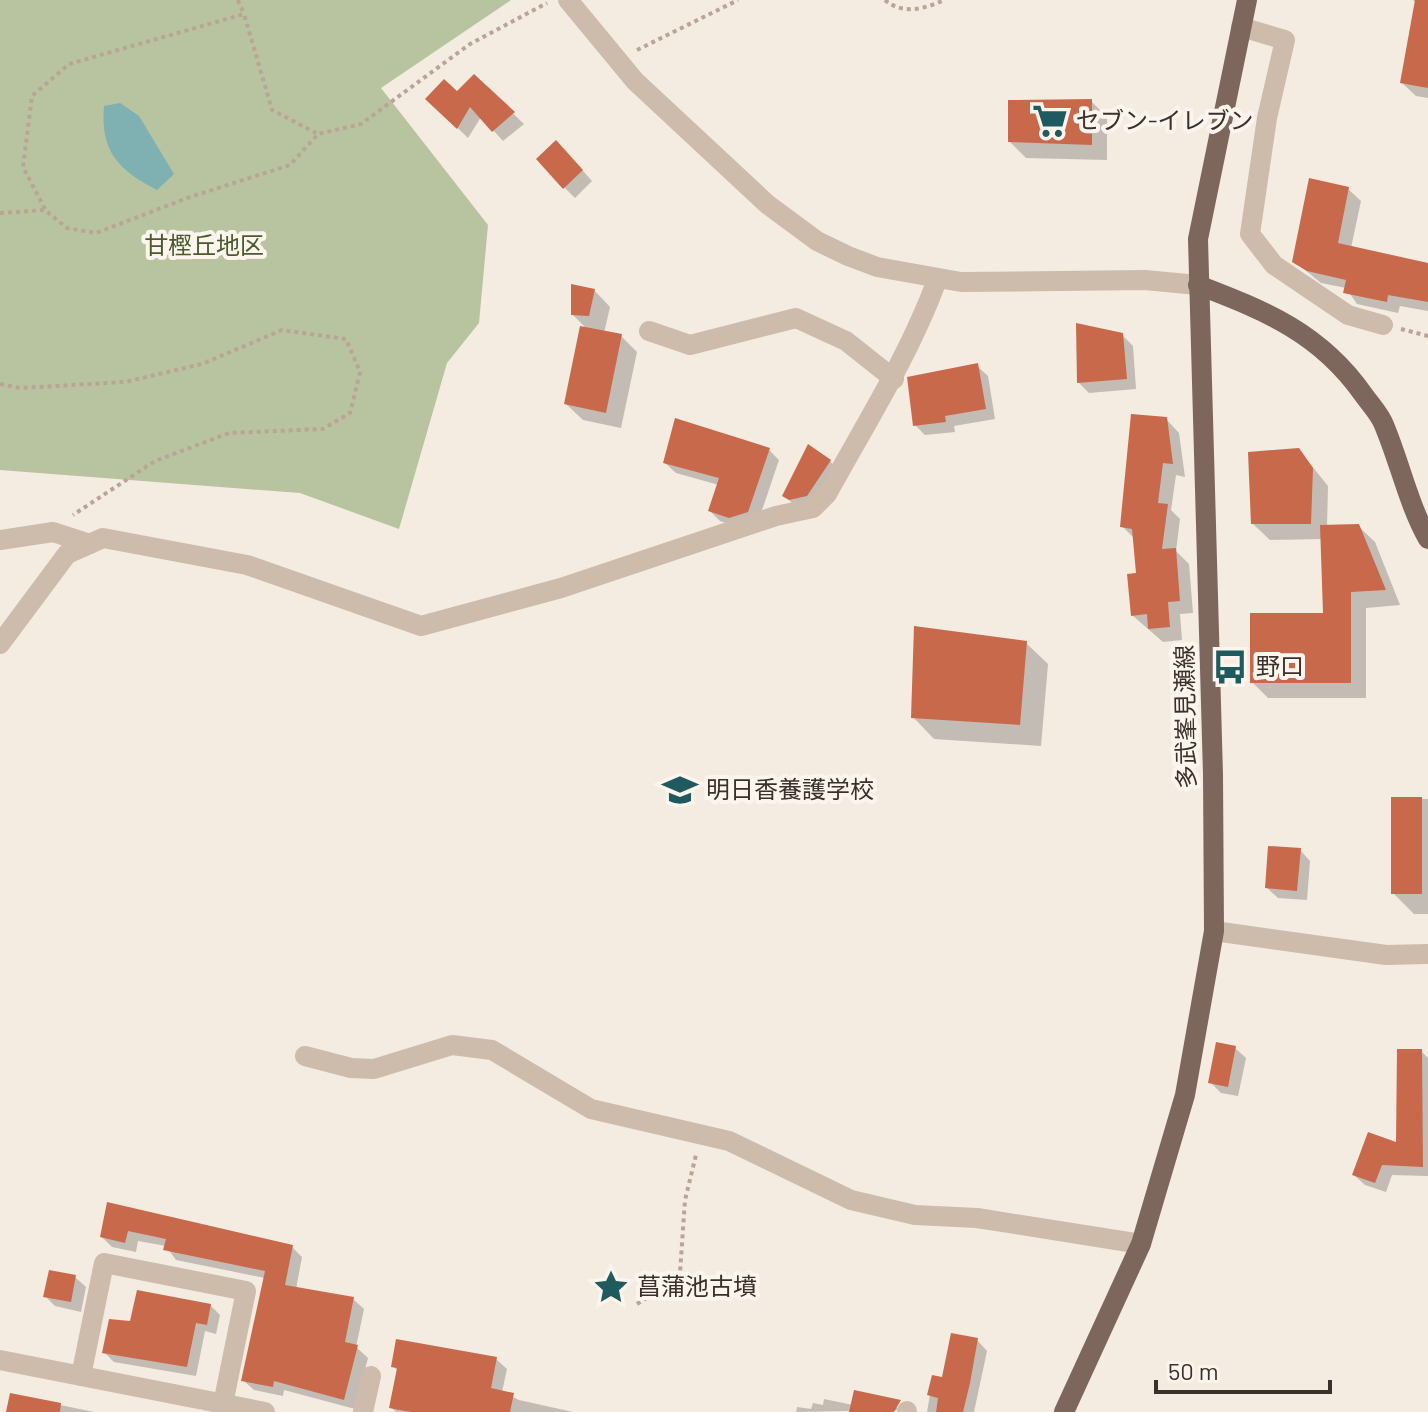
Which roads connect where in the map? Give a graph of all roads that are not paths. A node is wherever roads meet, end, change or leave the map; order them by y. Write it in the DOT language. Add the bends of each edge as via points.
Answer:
graph roads {
  1 [pos="568,0"];
  2 [pos="1247,0"];
  3 [pos="1241,27"];
  4 [pos="937,280"];
  5 [pos="1198,285"];
  6 [pos="1383,325"];
  7 [pos="649,331"];
  8 [pos="894,379"];
  9 [pos="1428,539"];
  10 [pos="0,540"];
  11 [pos="90,544"];
  12 [pos="0,644"];
  13 [pos="1214,931"];
  14 [pos="1428,954"];
  15 [pos="305,1056"];
  16 [pos="1141,1244"];
  17 [pos="0,1360"];
  18 [pos="81,1376"];
  19 [pos="371,1376"];
  20 [pos="223,1404"];
  21 [pos="265,1412"];
  22 [pos="363,1412"];
  23 [pos="1064,1412"];
  1 -- 4 [label="street" via="618,62 767,204 817,241 877,267"];
  2 -- 3 [label="main road, 多武峯見瀬線"];
  3 -- 5 [label="main road, 多武峯見瀬線" via="1198,239"];
  3 -- 6 [label="street" via="1285,40 1250,234 1274,265 1348,315"];
  4 -- 5 [label="street"];
  4 -- 8 [label="street"];
  5 -- 9 [label="main road" via="1289,325 1341,363 1383,422 1415,517"];
  5 -- 13 [label="main road, 多武峯見瀬線"];
  7 -- 8 [label="street" via="690,345 796,318 846,341"];
  8 -- 11 [label="street" via="827,494 813,508 421,626 247,565 103,538"];
  10 -- 11 [label="street" via="53,532"];
  11 -- 12 [label="street" via="67,554"];
  13 -- 14 [label="street" via="1386,955"];
  13 -- 16 [label="main road, 多武峯見瀬線" via="1185,1095"];
  15 -- 16 [label="street" via="374,1069 452,1045 492,1050 591,1109 729,1141 851,1200 915,1215 977,1218"];
  16 -- 23 [label="main road, 多武峯見瀬線"];
  17 -- 18 [label="street"];
  18 -- 20 [label="street"];
  18 -- 20 [label="street" via="104,1263 231,1288 246,1291"];
  19 -- 22 [label="street"];
  20 -- 21 [label="street"];
}
